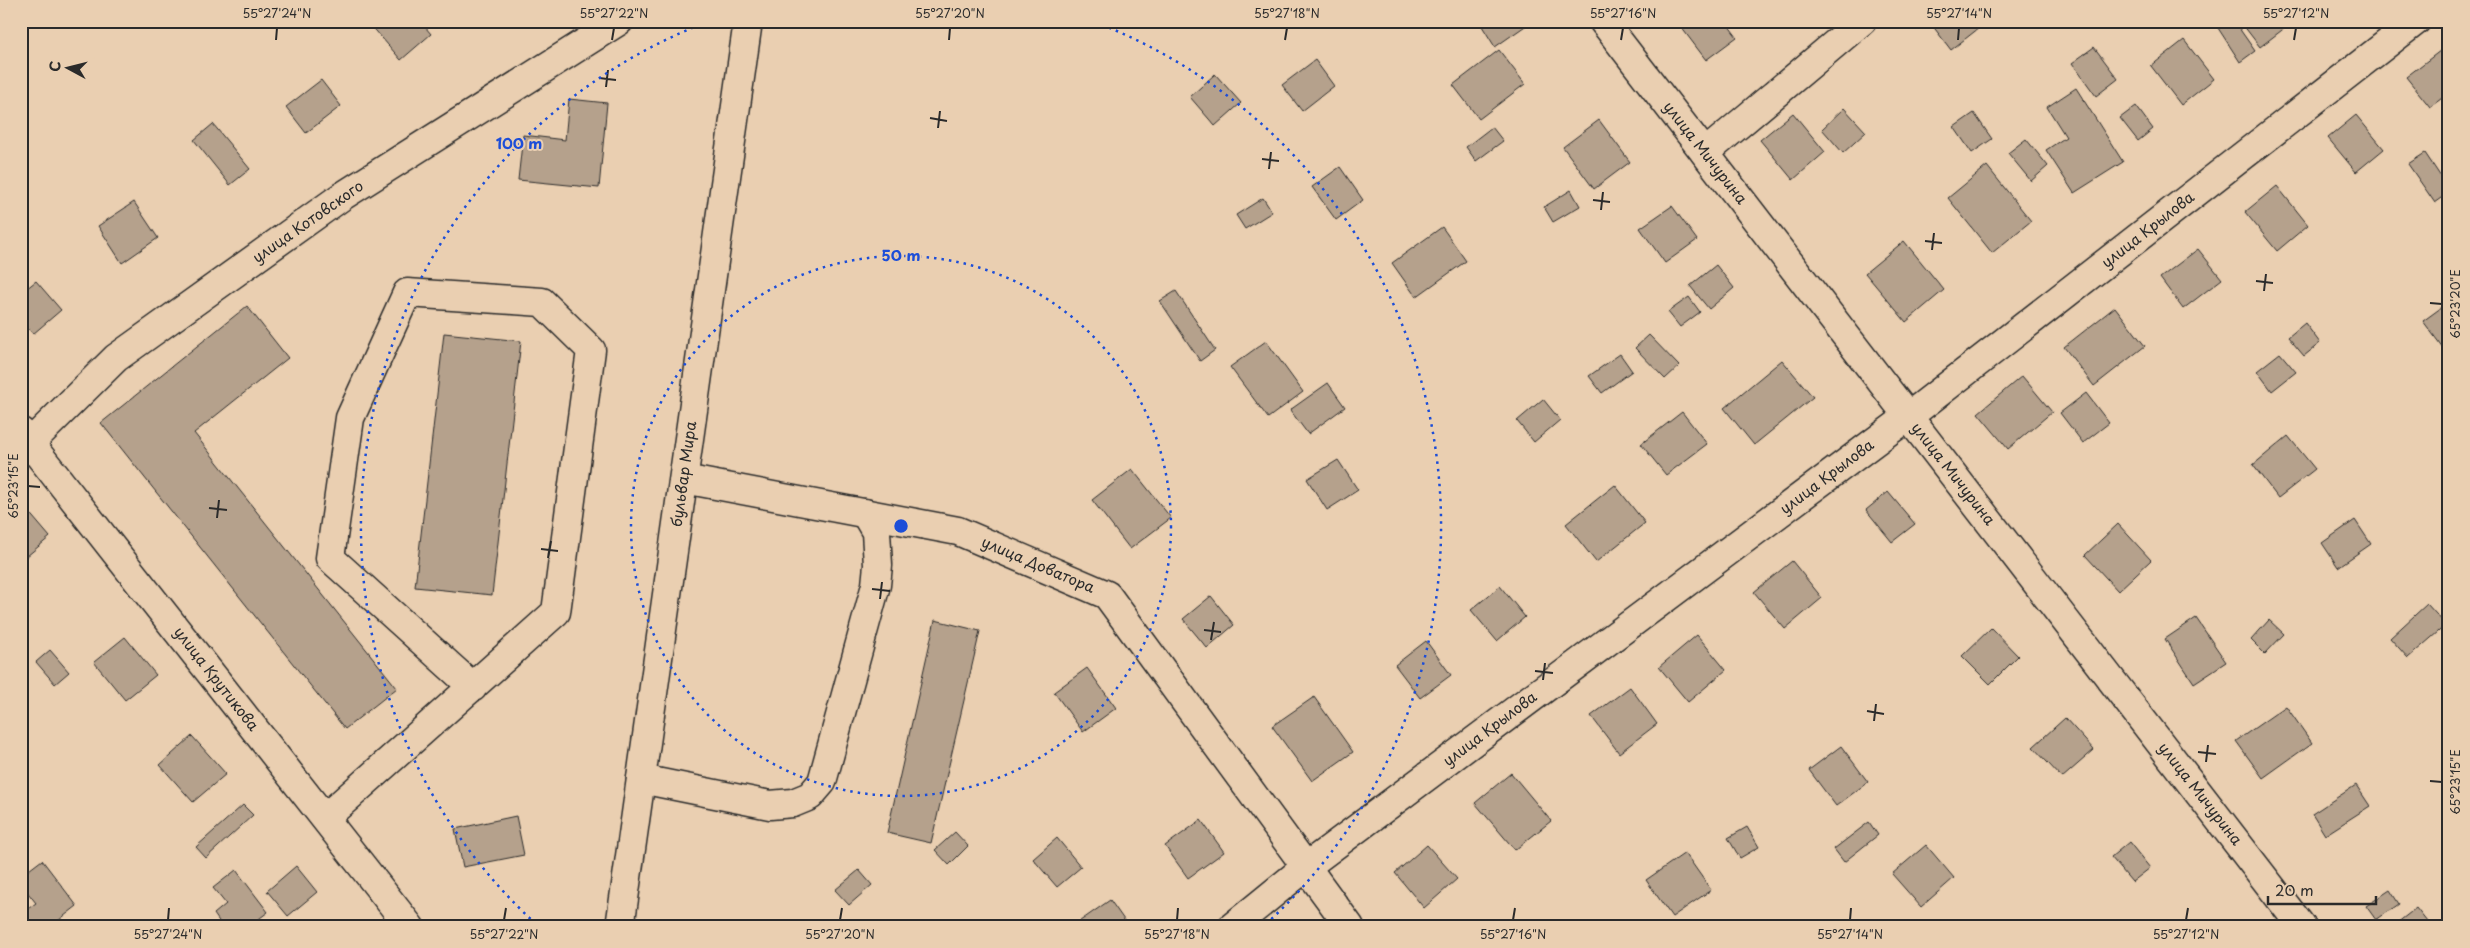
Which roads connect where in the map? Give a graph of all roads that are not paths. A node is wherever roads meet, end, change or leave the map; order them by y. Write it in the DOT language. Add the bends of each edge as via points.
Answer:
graph roads {
  1 [pos="619,21"];
  2 [pos="748,21"];
  3 [pos="1603,21"];
  4 [pos="1862,21"];
  5 [pos="2416,21"];
  6 [pos="1705,153"];
  7 [pos="1909,416"];
  8 [pos="25,443"];
  9 [pos="684,479"];
  10 [pos="865,514"];
  11 [pos="473,687"];
  12 [pos="641,779"];
  13 [pos="325,818"];
  14 [pos="1306,866"];
  15 [pos="410,927"];
  16 [pos="620,927"];
  17 [pos="1232,927"];
  18 [pos="1350,927"];
  19 [pos="2302,927"];
  1 -- 8 [label="street, улица Котовского" via="341,197 116,358"];
  2 -- 9 [label="street, бульвар Мира"];
  3 -- 6 [label="street, улица Мичурина"];
  4 -- 6 [label="street"];
  5 -- 7 [label="street, улица Крылова"];
  6 -- 7 [label="street, улица Мичурина"];
  7 -- 14 [label="street, улица Крылова"];
  7 -- 19 [label="street, улица Мичурина"];
  8 -- 13 [label="street, улица Крутикова"];
  9 -- 10 [label="street, улица Доватора"];
  9 -- 12 [label="street, бульвар Мира"];
  10 -- 12 [label="street" via="876,532 876,585 822,782 810,796 793,803 770,805"];
  10 -- 14 [label="street, улица Доватора" via="958,531 1107,595"];
  11 -- 11 [label="street" via="556,612 591,350 542,302 407,293 350,418 330,558"];
  11 -- 13 [label="street"];
  12 -- 16 [label="street, бульвар Мира"];
  13 -- 15 [label="street, улица Крутикова"];
  14 -- 17 [label="street, улица Крылова"];
  14 -- 18 [label="street, улица Доватора"];
}
